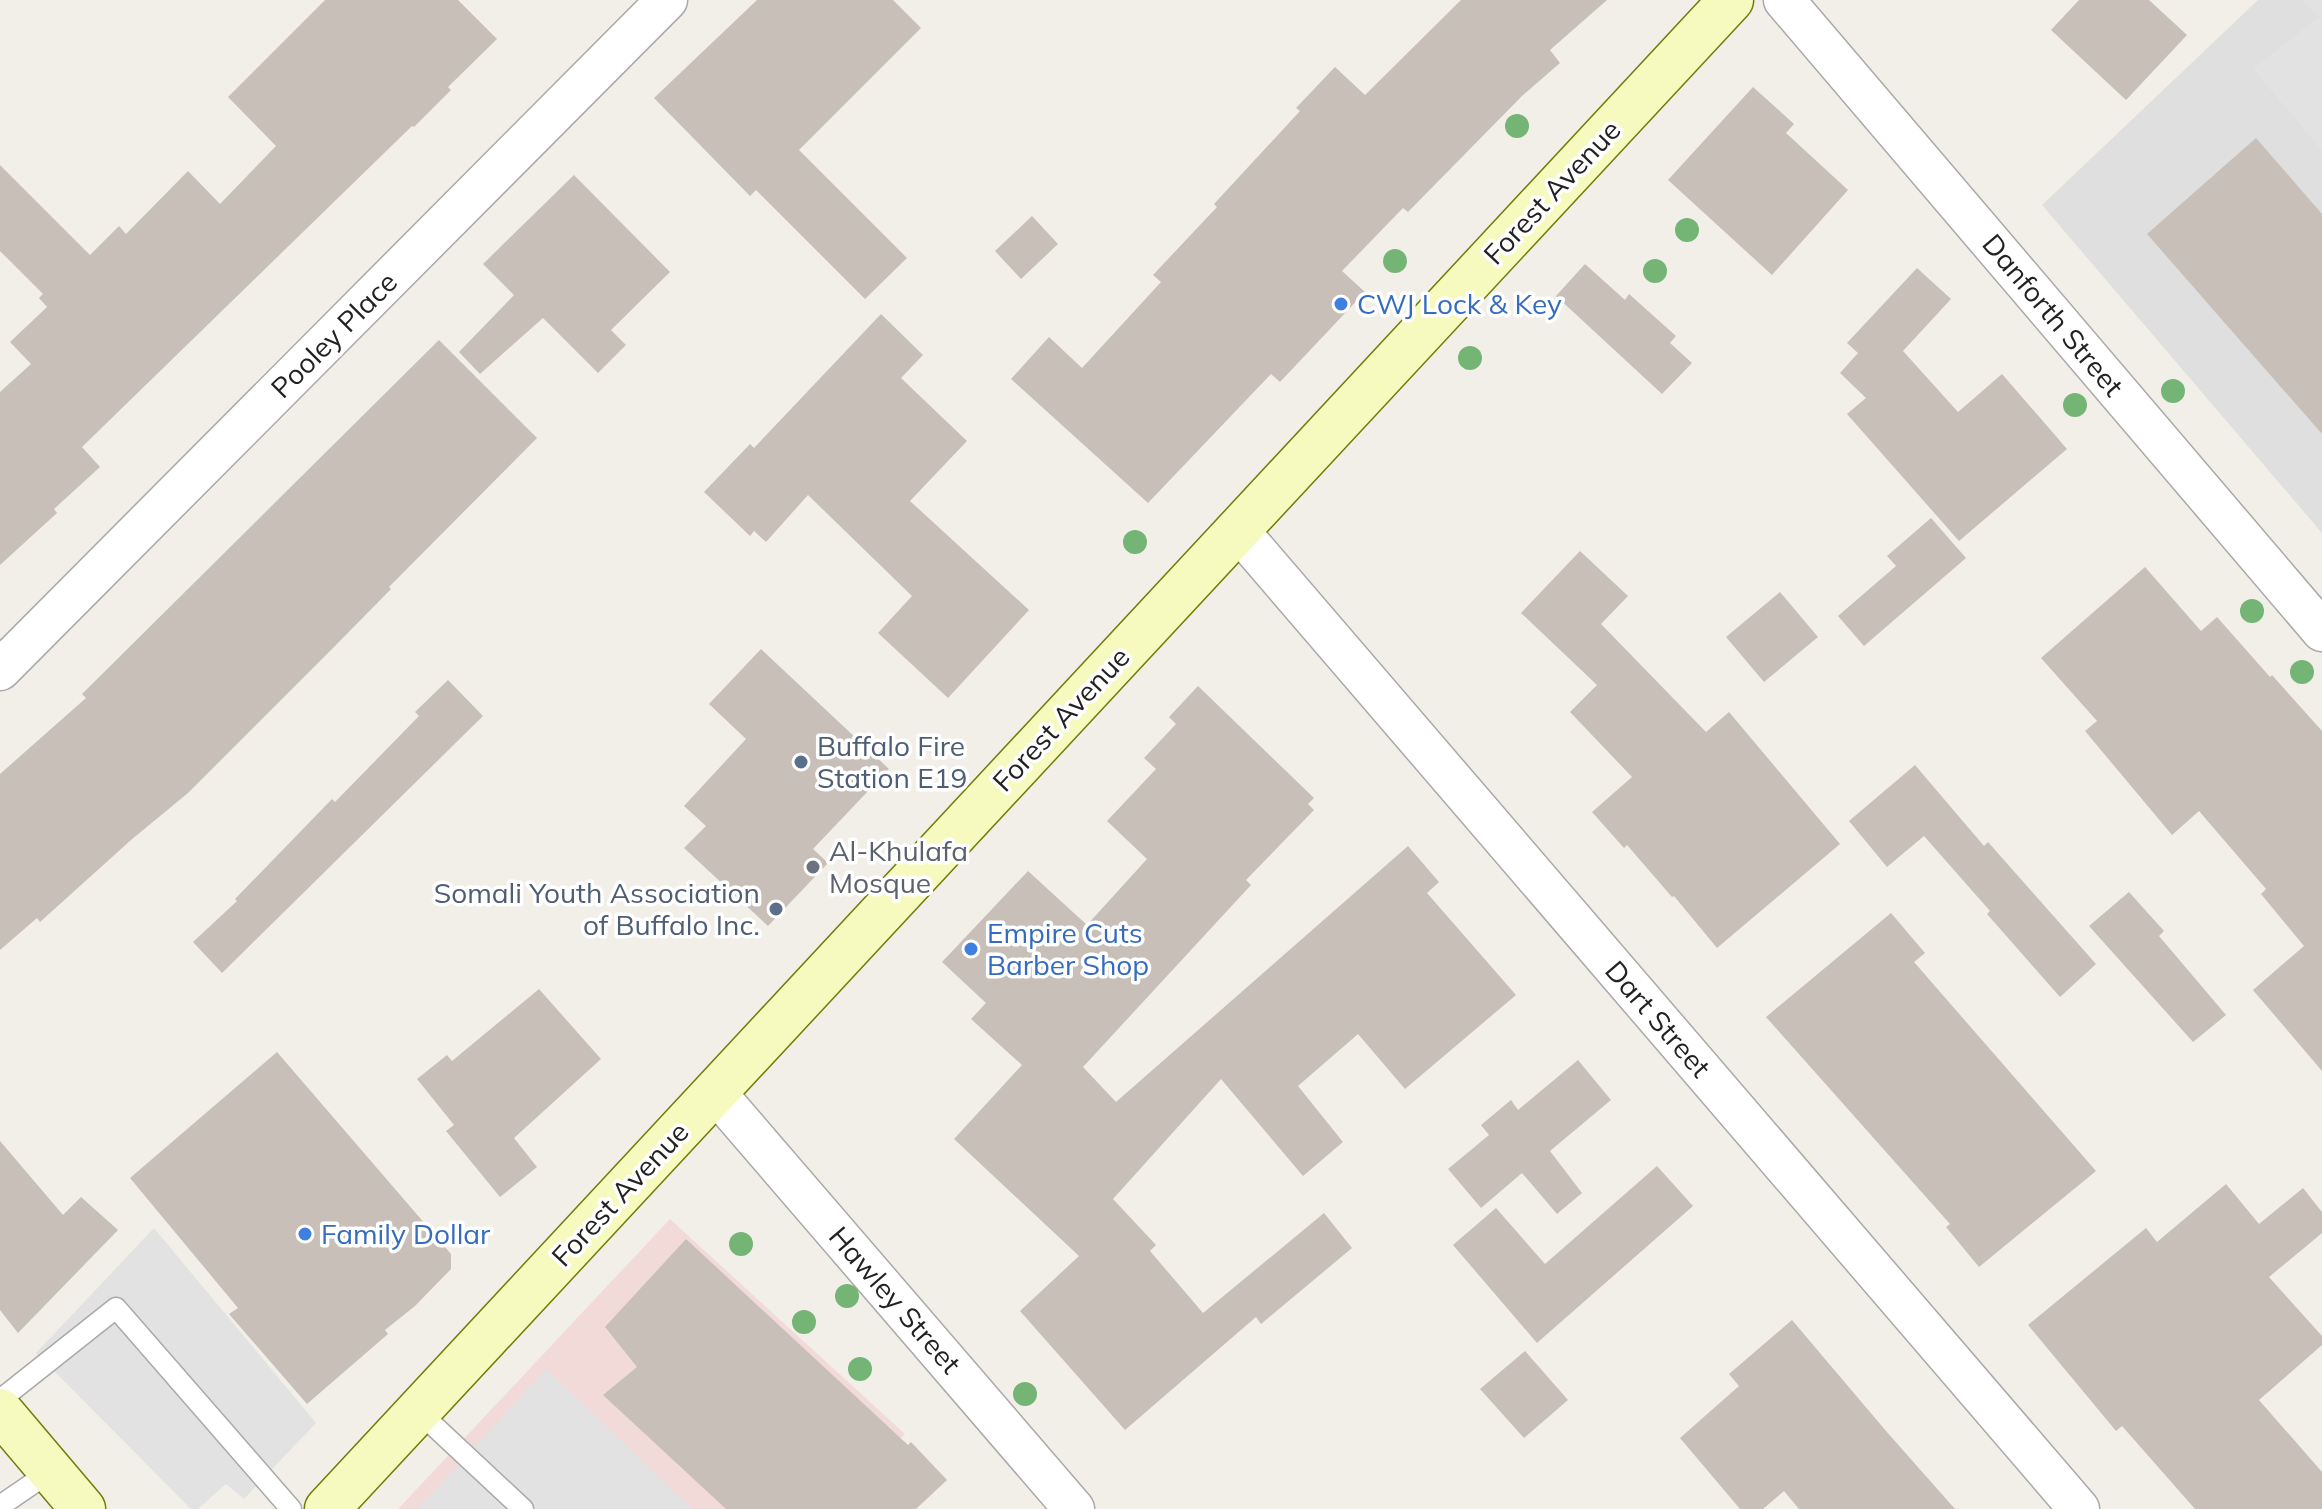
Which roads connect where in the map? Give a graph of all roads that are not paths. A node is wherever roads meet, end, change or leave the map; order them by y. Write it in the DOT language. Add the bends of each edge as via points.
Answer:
graph roads {
  1 [pos="667,0"];
  2 [pos="1731,0"];
  3 [pos="1784,0"];
  4 [pos="1238,530"];
  5 [pos="2322,631"];
  6 [pos="0,670"];
  7 [pos="715,1092"];
  8 [pos="0,1400"];
  9 [pos="0,1411"];
  10 [pos="418,1411"];
  11 [pos="51,1471"];
  12 [pos="0,1506"];
  13 [pos="83,1509"];
  14 [pos="291,1509"];
  15 [pos="327,1509"];
  16 [pos="523,1509"];
  17 [pos="1074,1509"];
  18 [pos="2079,1509"];
  1 -- 6 [label="street, Pooley Place"];
  2 -- 4 [label="street, Forest Avenue"];
  3 -- 5 [label="street, Danforth Street"];
  4 -- 7 [label="street, Forest Avenue"];
  4 -- 18 [label="street, Dart Street"];
  7 -- 10 [label="street, Forest Avenue"];
  7 -- 17 [label="street, Hawley Street"];
  8 -- 14 [label="lane" via="116,1308"];
  9 -- 11 [label="street"];
  10 -- 15 [label="street, Forest Avenue"];
  10 -- 16 [label="lane"];
  11 -- 12 [label="lane"];
  11 -- 13 [label="street"];
}
